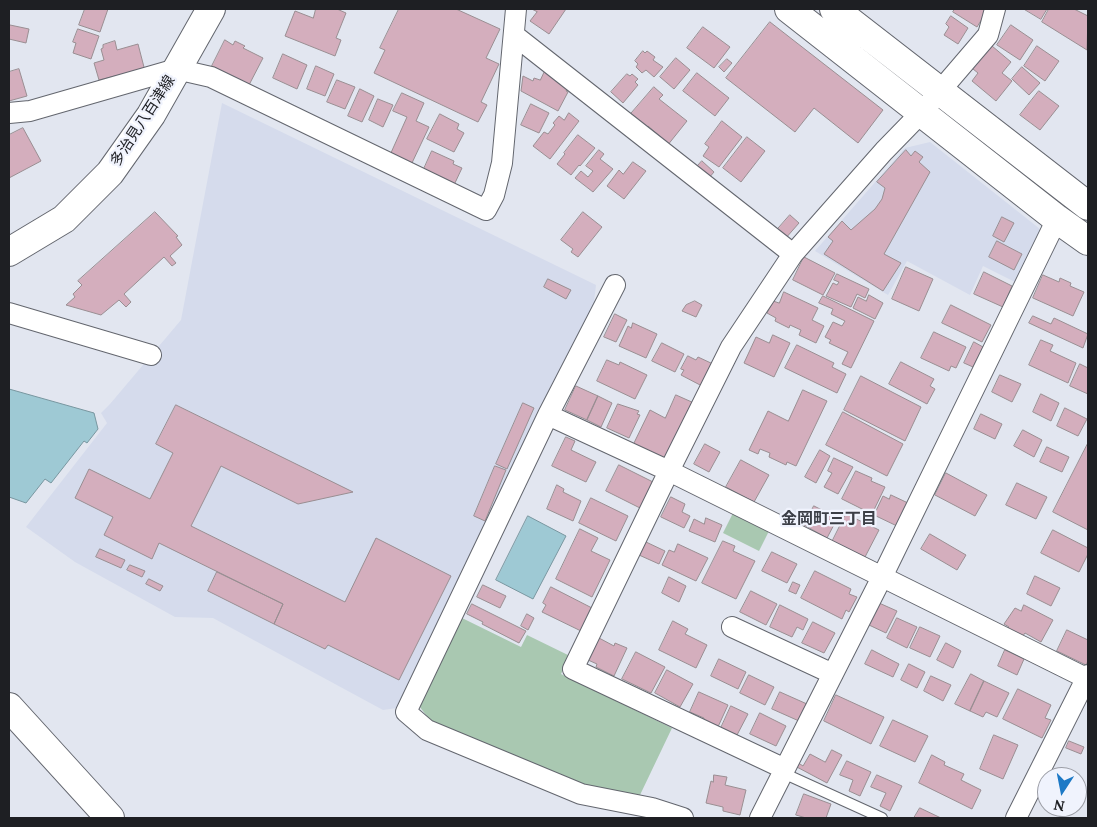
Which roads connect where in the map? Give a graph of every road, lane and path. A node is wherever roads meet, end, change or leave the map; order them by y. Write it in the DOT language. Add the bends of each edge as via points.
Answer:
graph roads {
  1 [pos="210,9"];
  2 [pos="516,9"];
  3 [pos="789,9"];
  4 [pos="834,9"];
  5 [pos="995,9"];
  6 [pos="514,35"];
  7 [pos="176,69"];
  8 [pos="940,91"];
  9 [pos="922,112"];
  10 [pos="9,113"];
  11 [pos="1088,206"];
  12 [pos="1058,219"];
  13 [pos="1088,241"];
  14 [pos="9,252"];
  15 [pos="793,254"];
  16 [pos="614,285"];
  17 [pos="9,313"];
  18 [pos="151,356"];
  19 [pos="548,415"];
  20 [pos="669,471"];
  21 [pos="882,577"];
  22 [pos="732,627"];
  23 [pos="832,674"];
  24 [pos="1088,677"];
  25 [pos="9,707"];
  26 [pos="784,771"];
  27 [pos="110,818"];
  28 [pos="683,818"];
  29 [pos="760,818"];
  30 [pos="882,818"];
  31 [pos="1016,818"];
  1 -- 7 [label="street, 多治見八百津線"];
  2 -- 6 [label="street"];
  3 -- 9 [label="street"];
  4 -- 8 [label="street"];
  5 -- 8 [label="street" via="988,36"];
  6 -- 7 [label="street" via="502,163 494,195 486,210 211,77"];
  6 -- 15 [label="street"];
  7 -- 10 [label="street" via="30,111"];
  7 -- 14 [label="street, 多治見八百津線" via="150,115 110,173 64,219"];
  8 -- 9 [label="street"];
  8 -- 11 [label="street"];
  9 -- 12 [label="street"];
  9 -- 15 [label="street"];
  12 -- 13 [label="street"];
  12 -- 21 [label="street"];
  15 -- 20 [label="street" via="731,347"];
  16 -- 19 [label="street"];
  17 -- 18 [label="street"];
  19 -- 20 [label="street"];
  19 -- 28 [label="street" via="406,712 427,730 581,794 652,808"];
  20 -- 21 [label="street"];
  20 -- 26 [label="street" via="573,669"];
  21 -- 23 [label="street"];
  21 -- 24 [label="street"];
  22 -- 23 [label="street"];
  23 -- 26 [label="street"];
  24 -- 31 [label="street"];
  25 -- 27 [label="street"];
  26 -- 29 [label="street"];
  26 -- 30 [label="lane"];
}
